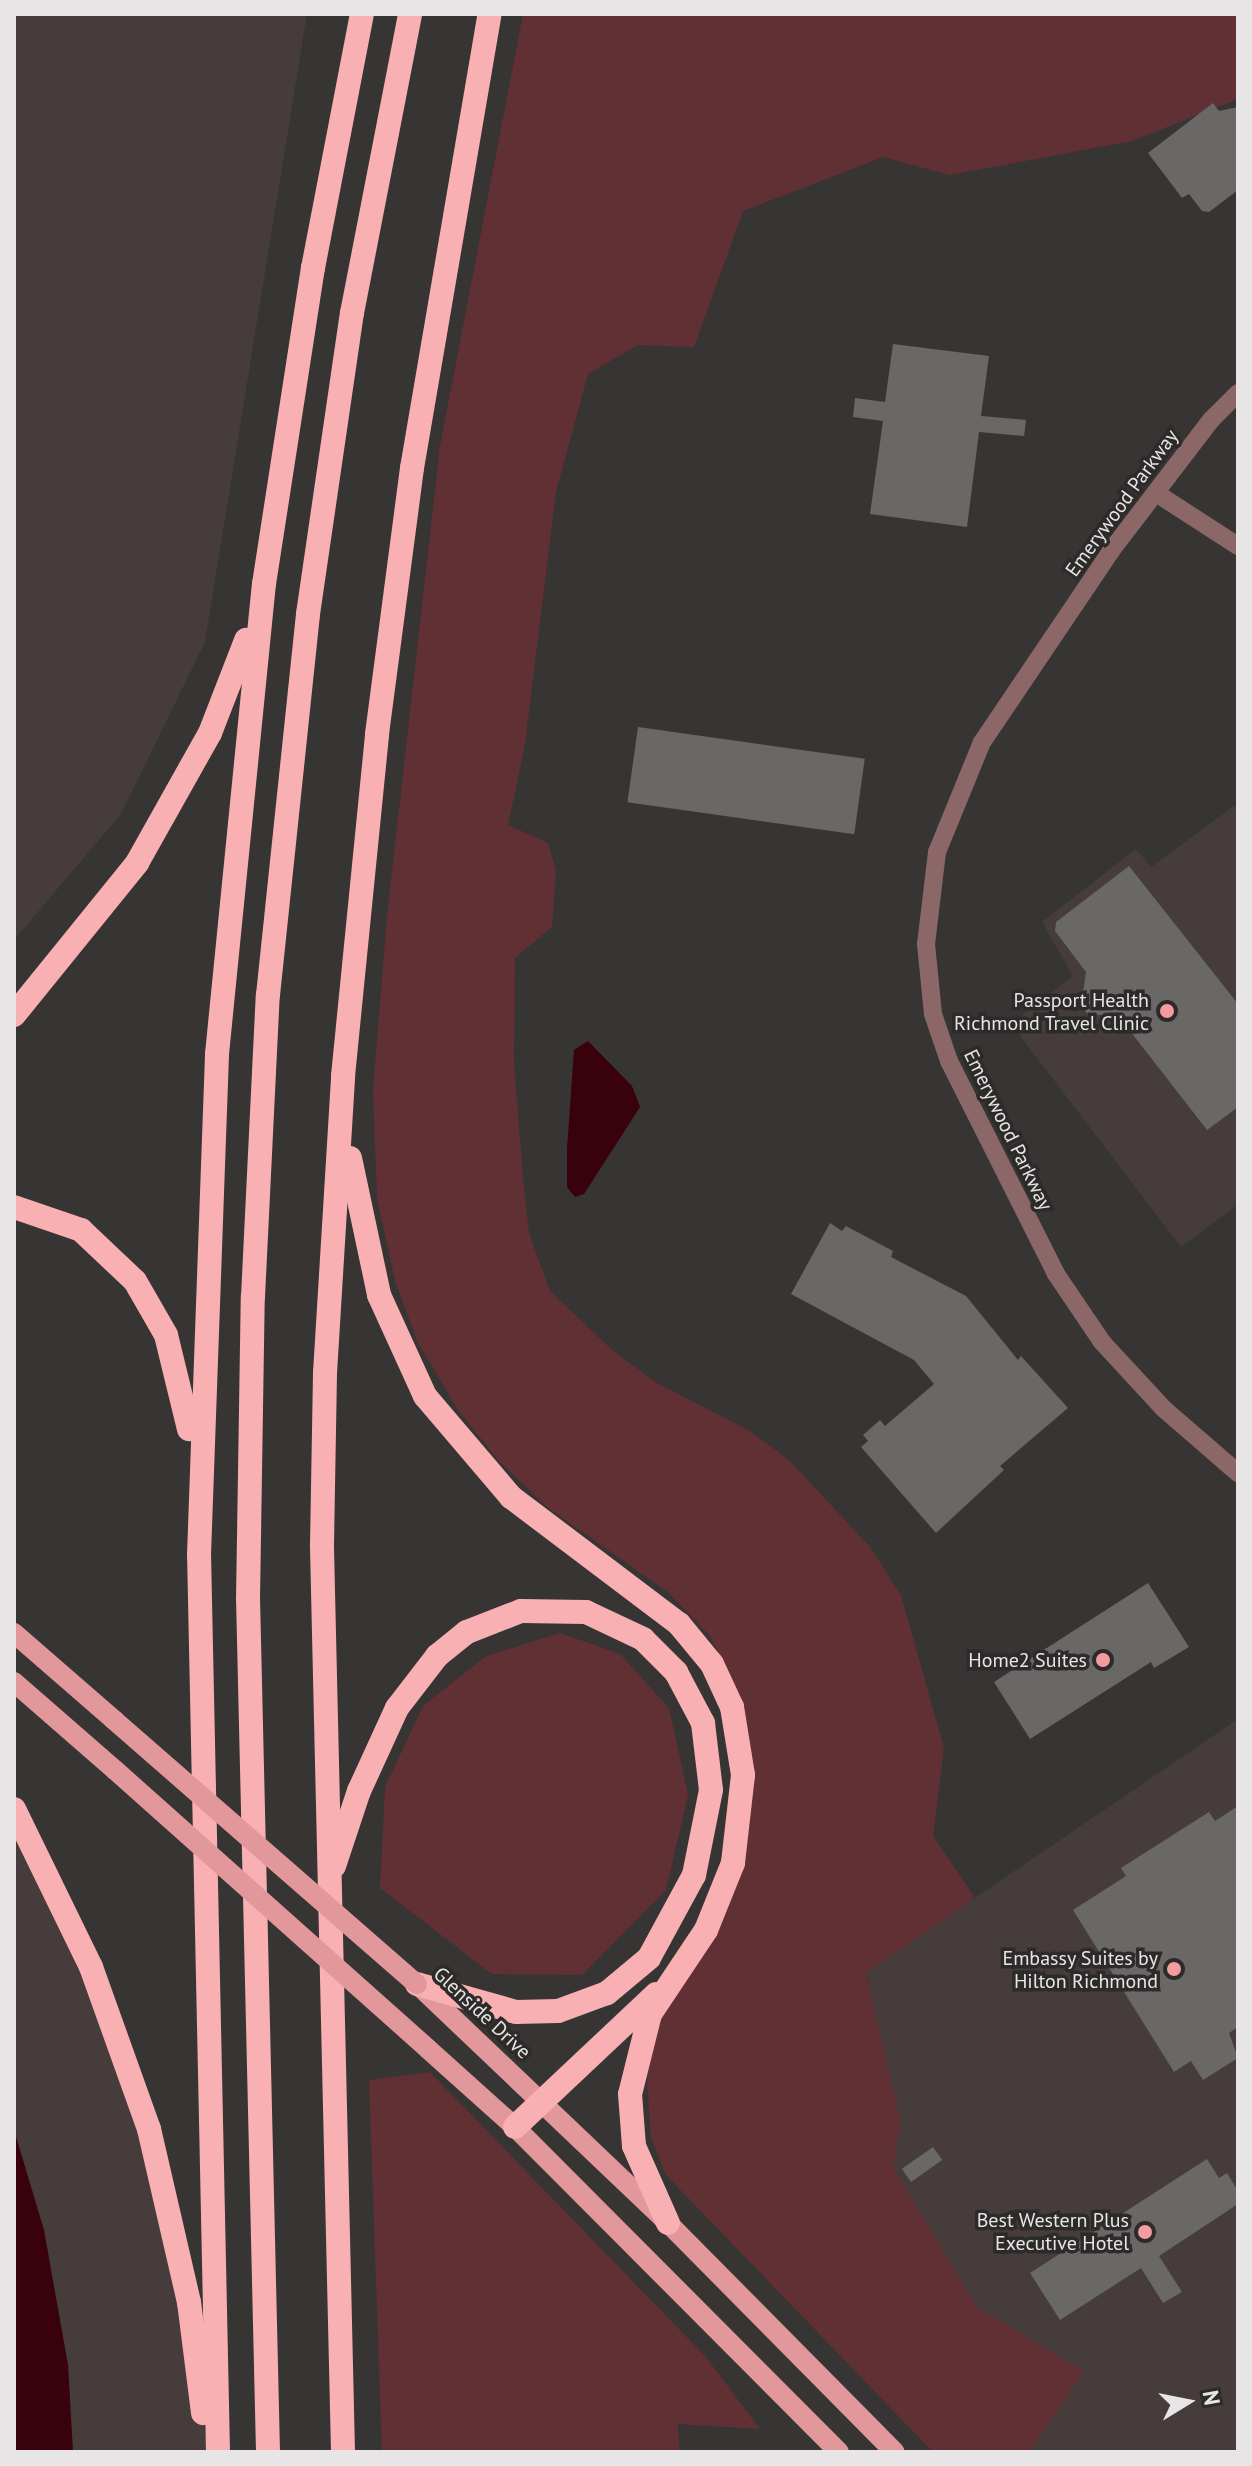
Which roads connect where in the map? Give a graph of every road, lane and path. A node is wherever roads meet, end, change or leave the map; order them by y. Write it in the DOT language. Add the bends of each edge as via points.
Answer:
graph roads {
  1 [pos="362,14"];
  2 [pos="410,14"];
  3 [pos="490,14"];
  4 [pos="1238,393"];
  5 [pos="1156,493"];
  6 [pos="1238,546"];
  7 [pos="264,584"];
  8 [pos="14,1015"];
  9 [pos="343,1076"];
  10 [pos="14,1207"];
  11 [pos="1238,1473"];
  12 [pos="199,1555"];
  13 [pos="14,1633"];
  14 [pos="14,1682"];
  15 [pos="14,1809"];
  16 [pos="329,1883"];
  17 [pos="669,1982"];
  18 [pos="417,1984"];
  19 [pos="542,2102"];
  20 [pos="515,2127"];
  21 [pos="668,2223"];
  22 [pos="207,2452"];
  23 [pos="218,2452"];
  24 [pos="268,2452"];
  25 [pos="343,2452"];
  26 [pos="839,2452"];
  27 [pos="895,2452"];
  1 -- 7 [label="highway" via="313,268"];
  2 -- 24 [label="highway" via="352,313 308,614 268,995 253,1297 248,1600"];
  3 -- 9 [label="highway" via="412,468 377,734"];
  4 -- 5 [label="street, Emerywood Parkway"];
  5 -- 6 [label="street"];
  5 -- 11 [label="street, Emerywood Parkway" via="963,777 932,878 926,944 929,984 949,1061 1056,1274 1102,1342 1164,1409"];
  7 -- 8 [label="highway" via="237,668 175,800 92,923"];
  7 -- 12 [label="highway" via="217,1054"];
  9 -- 16 [label="highway" via="323,1442"];
  9 -- 17 [label="highway" via="353,1184 369,1260 390,1326 425,1396 511,1497 679,1624 712,1664 732,1707 743,1775 733,1863 706,1930"];
  10 -- 12 [label="highway" via="81,1230 119,1262 152,1305 185,1397"];
  12 -- 23 [label="highway"];
  13 -- 18 [label="main road, Glenside Drive, bridge"];
  14 -- 20 [label="main road, bridge"];
  15 -- 22 [label="highway" via="91,1967 149,2129 189,2302"];
  16 -- 18 [label="highway" via="359,1791 397,1708 437,1656 467,1632 521,1611 586,1612 643,1639 676,1672 703,1723 711,1790 694,1875 671,1926 649,1958 607,1993 558,2011 505,2010"];
  16 -- 25 [label="highway"];
  17 -- 19 [label="highway"];
  17 -- 21 [label="highway" via="638,2049 630,2107 634,2146"];
  18 -- 19 [label="main road, Glenside Drive"];
  19 -- 20 [label="highway"];
  19 -- 21 [label="main road, Glenside Drive"];
  20 -- 26 [label="main road"];
  21 -- 27 [label="main road, Glenside Drive"];
}
